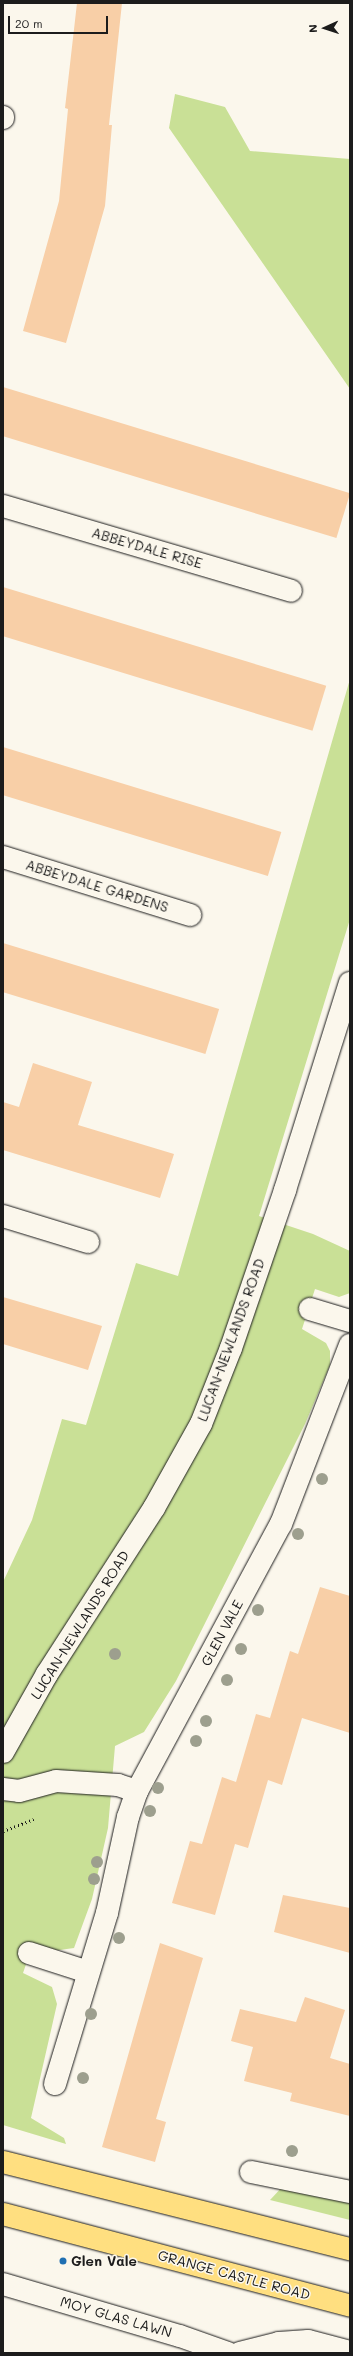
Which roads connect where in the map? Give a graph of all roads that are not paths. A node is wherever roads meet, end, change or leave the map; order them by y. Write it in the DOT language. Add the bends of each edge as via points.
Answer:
graph roads {
  1 [pos="3,506"];
  2 [pos="291,591"];
  3 [pos="3,856"];
  4 [pos="190,915"];
  5 [pos="350,983"];
  6 [pos="3,1216"];
  7 [pos="88,1242"];
  8 [pos="310,1309"];
  9 [pos="350,1321"];
  10 [pos="350,1345"];
  11 [pos="3,1752"];
  12 [pos="3,1789"];
  13 [pos="137,1791"];
  14 [pos="29,1953"];
  15 [pos="88,1972"];
  16 [pos="55,2084"];
  17 [pos="3,2162"];
  18 [pos="251,2172"];
  19 [pos="350,2192"];
  20 [pos="3,2214"];
  21 [pos="350,2249"];
  22 [pos="3,2284"];
  23 [pos="350,2306"];
  24 [pos="350,2352"];
  25 [pos="228,2353"];
  26 [pos="240,2353"];
  1 -- 2 [label="street, ABBEYDALE RISE"];
  3 -- 4 [label="street, ABBEYDALE GARDENS"];
  5 -- 11 [label="street, LUCAN-NEWLANDS ROAD" via="285,1190 231,1348 201,1424 154,1508 47,1674"];
  6 -- 7 [label="street"];
  8 -- 9 [label="street"];
  10 -- 13 [label="street, GLEN VALE" via="280,1524"];
  12 -- 13 [label="street" via="19,1791 56,1781 118,1785"];
  13 -- 15 [label="street, GLEN VALE" via="128,1817 107,1913"];
  14 -- 15 [label="street"];
  15 -- 16 [label="street, GLEN VALE"];
  17 -- 21 [label="main road"];
  18 -- 19 [label="street"];
  20 -- 23 [label="main road, GRANGE CASTLE ROAD"];
  22 -- 25 [label="street, MOY GLAS LAWN" via="180,2336"];
  24 -- 26 [label="street" via="308,2341 279,2343"];
}
